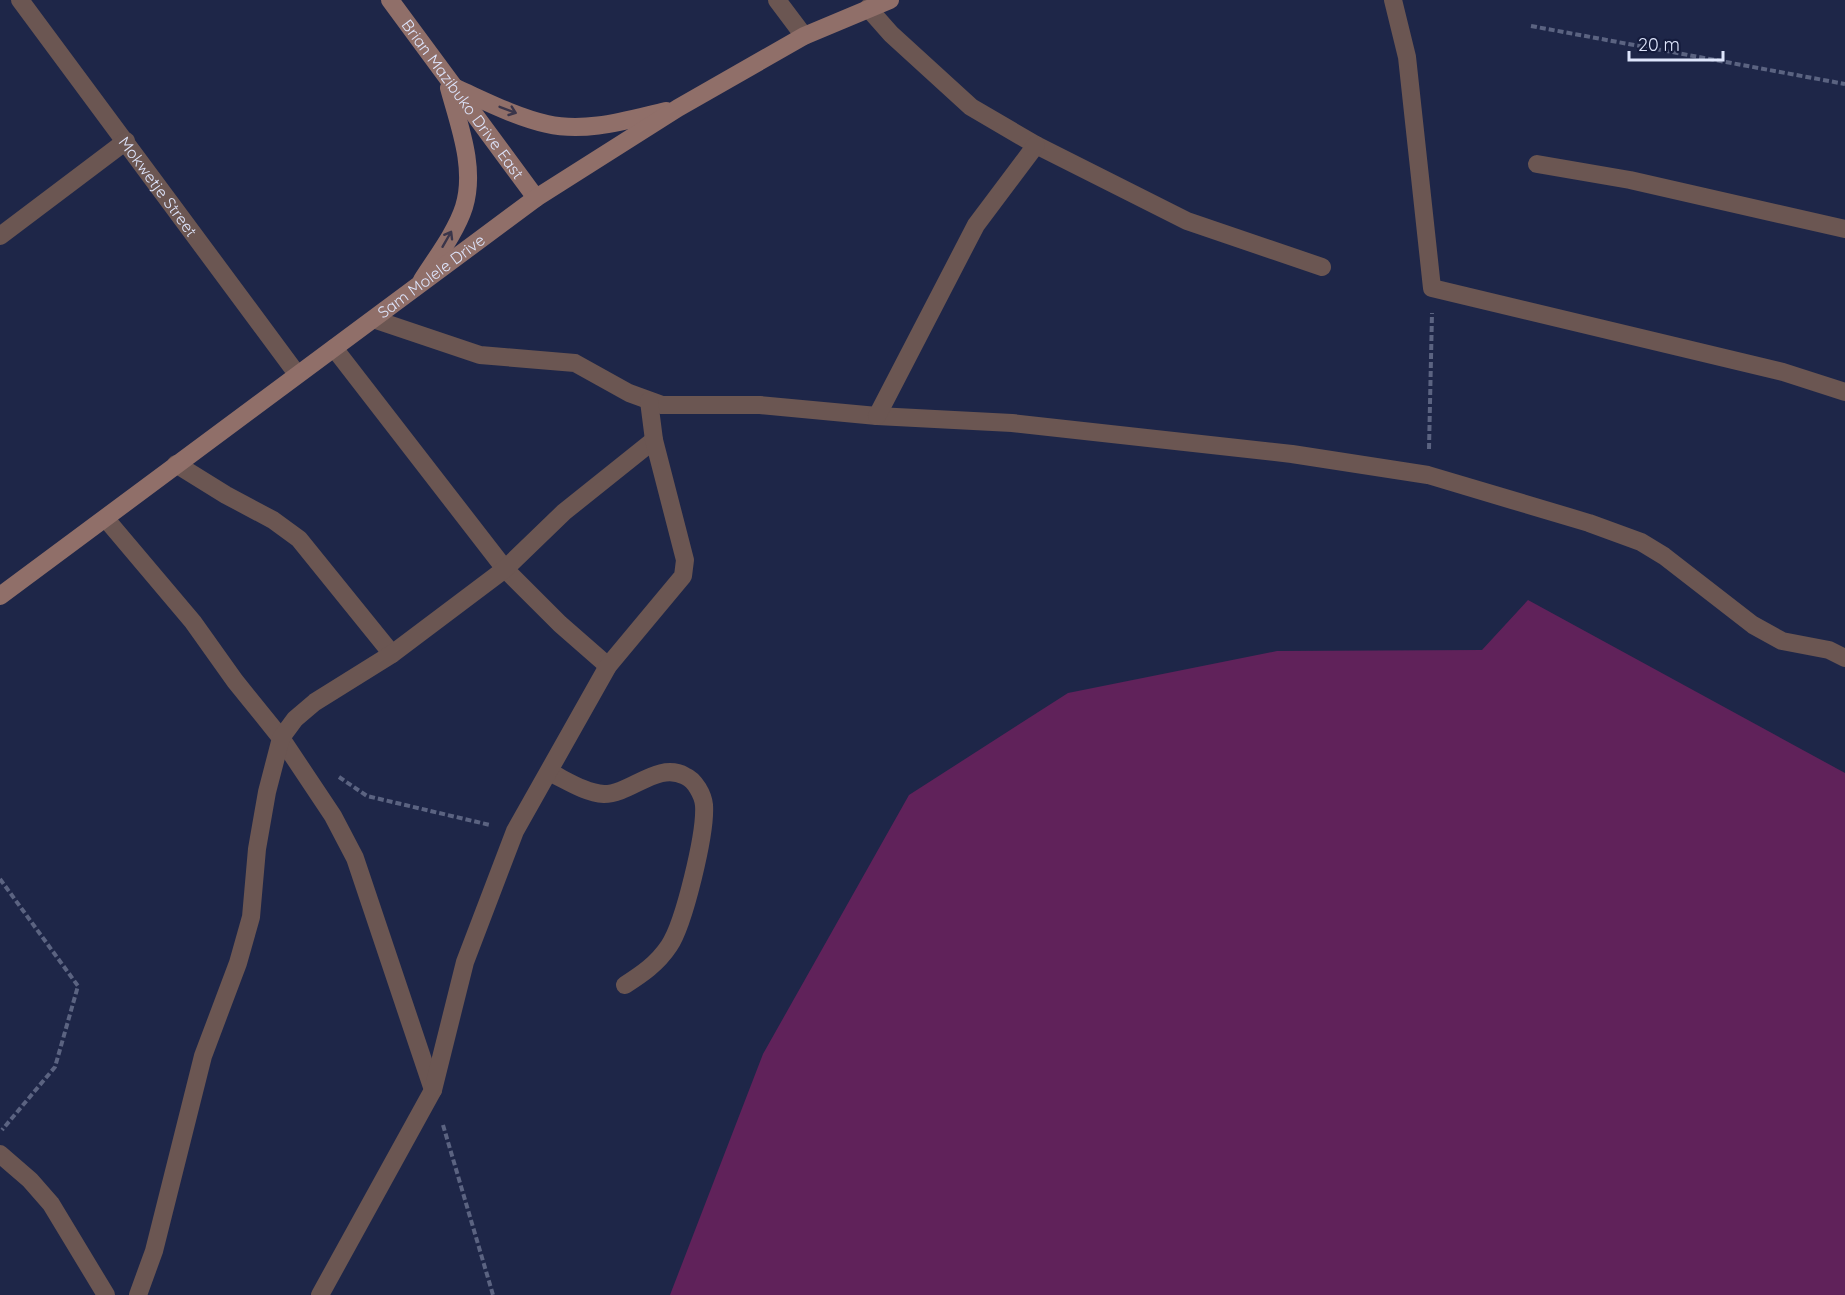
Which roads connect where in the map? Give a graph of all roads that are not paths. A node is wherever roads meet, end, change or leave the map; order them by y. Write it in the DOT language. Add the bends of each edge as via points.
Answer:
graph roads {
  1 [pos="21,0"];
  2 [pos="390,0"];
  3 [pos="777,0"];
  4 [pos="890,0"];
  5 [pos="1393,0"];
  6 [pos="868,8"];
  7 [pos="804,36"];
  8 [pos="449,81"];
  9 [pos="678,108"];
  10 [pos="126,141"];
  11 [pos="1036,145"];
  12 [pos="1537,164"];
  13 [pos="536,198"];
  14 [pos="1845,229"];
  15 [pos="0,236"];
  16 [pos="1322,267"];
  17 [pos="416,289"];
  18 [pos="376,320"];
  19 [pos="334,348"];
  20 [pos="297,374"];
  21 [pos="1845,393"];
  22 [pos="649,402"];
  23 [pos="877,416"];
  24 [pos="654,440"];
  25 [pos="176,464"];
  26 [pos="106,519"];
  27 [pos="505,569"];
  28 [pos="0,596"];
  29 [pos="392,654"];
  30 [pos="1845,657"];
  31 [pos="608,666"];
  32 [pos="281,738"];
  33 [pos="549,772"];
  34 [pos="625,985"];
  35 [pos="433,1090"];
  36 [pos="0,1154"];
  37 [pos="106,1295"];
  38 [pos="138,1295"];
  39 [pos="320,1295"];
  1 -- 10 [label="street, Mokwetje Street"];
  2 -- 8 [label="street, Brian Mazibuko Drive East"];
  3 -- 7 [label="street"];
  4 -- 6 [label="street, Sam Molele Drive"];
  5 -- 21 [label="street" via="1407,57 1432,288 1783,372"];
  6 -- 7 [label="street, Sam Molele Drive"];
  6 -- 11 [label="street" via="898,41 971,107"];
  7 -- 9 [label="street, Sam Molele Drive"];
  8 -- 9 [label="street, one-way" via="547,124 609,124"];
  8 -- 13 [label="street, Brian Mazibuko Drive East"];
  17 -- 8 [label="street, one-way" via="464,207 468,177 465,145"];
  9 -- 13 [label="street, Sam Molele Drive"];
  10 -- 15 [label="street"];
  10 -- 20 [label="street, Mokwetje Street"];
  11 -- 16 [label="street" via="1187,221"];
  11 -- 23 [label="street" via="976,225"];
  12 -- 14 [label="street" via="1629,180"];
  13 -- 17 [label="street, Sam Molele Drive"];
  17 -- 18 [label="street, Sam Molele Drive"];
  18 -- 19 [label="street, Sam Molele Drive"];
  18 -- 22 [label="street" via="480,355 575,363"];
  19 -- 20 [label="street, Sam Molele Drive"];
  19 -- 27 [label="street"];
  20 -- 25 [label="street, Sam Molele Drive"];
  22 -- 23 [label="street" via="677,406 760,405"];
  22 -- 24 [label="street"];
  23 -- 30 [label="street" via="1012,423 1293,454 1428,475 1578,519 1641,542 1753,625 1782,641"];
  24 -- 27 [label="street" via="564,512"];
  24 -- 31 [label="street" via="686,560 683,576"];
  25 -- 26 [label="street, Sam Molele Drive"];
  25 -- 29 [label="street" via="299,539"];
  26 -- 28 [label="street, Sam Molele Drive"];
  26 -- 32 [label="street" via="193,622"];
  27 -- 29 [label="street"];
  27 -- 31 [label="street"];
  29 -- 32 [label="street" via="315,702"];
  31 -- 33 [label="street"];
  32 -- 35 [label="street" via="333,816 355,858"];
  32 -- 38 [label="street" via="265,803 251,918 203,1056 154,1251"];
  33 -- 34 [label="street" via="592,793 618,793 669,772 686,776 698,787 704,804 692,880 670,945 653,966"];
  33 -- 35 [label="street" via="515,831 465,962"];
  35 -- 39 [label="street"];
  36 -- 37 [label="street" via="51,1204"];
}
